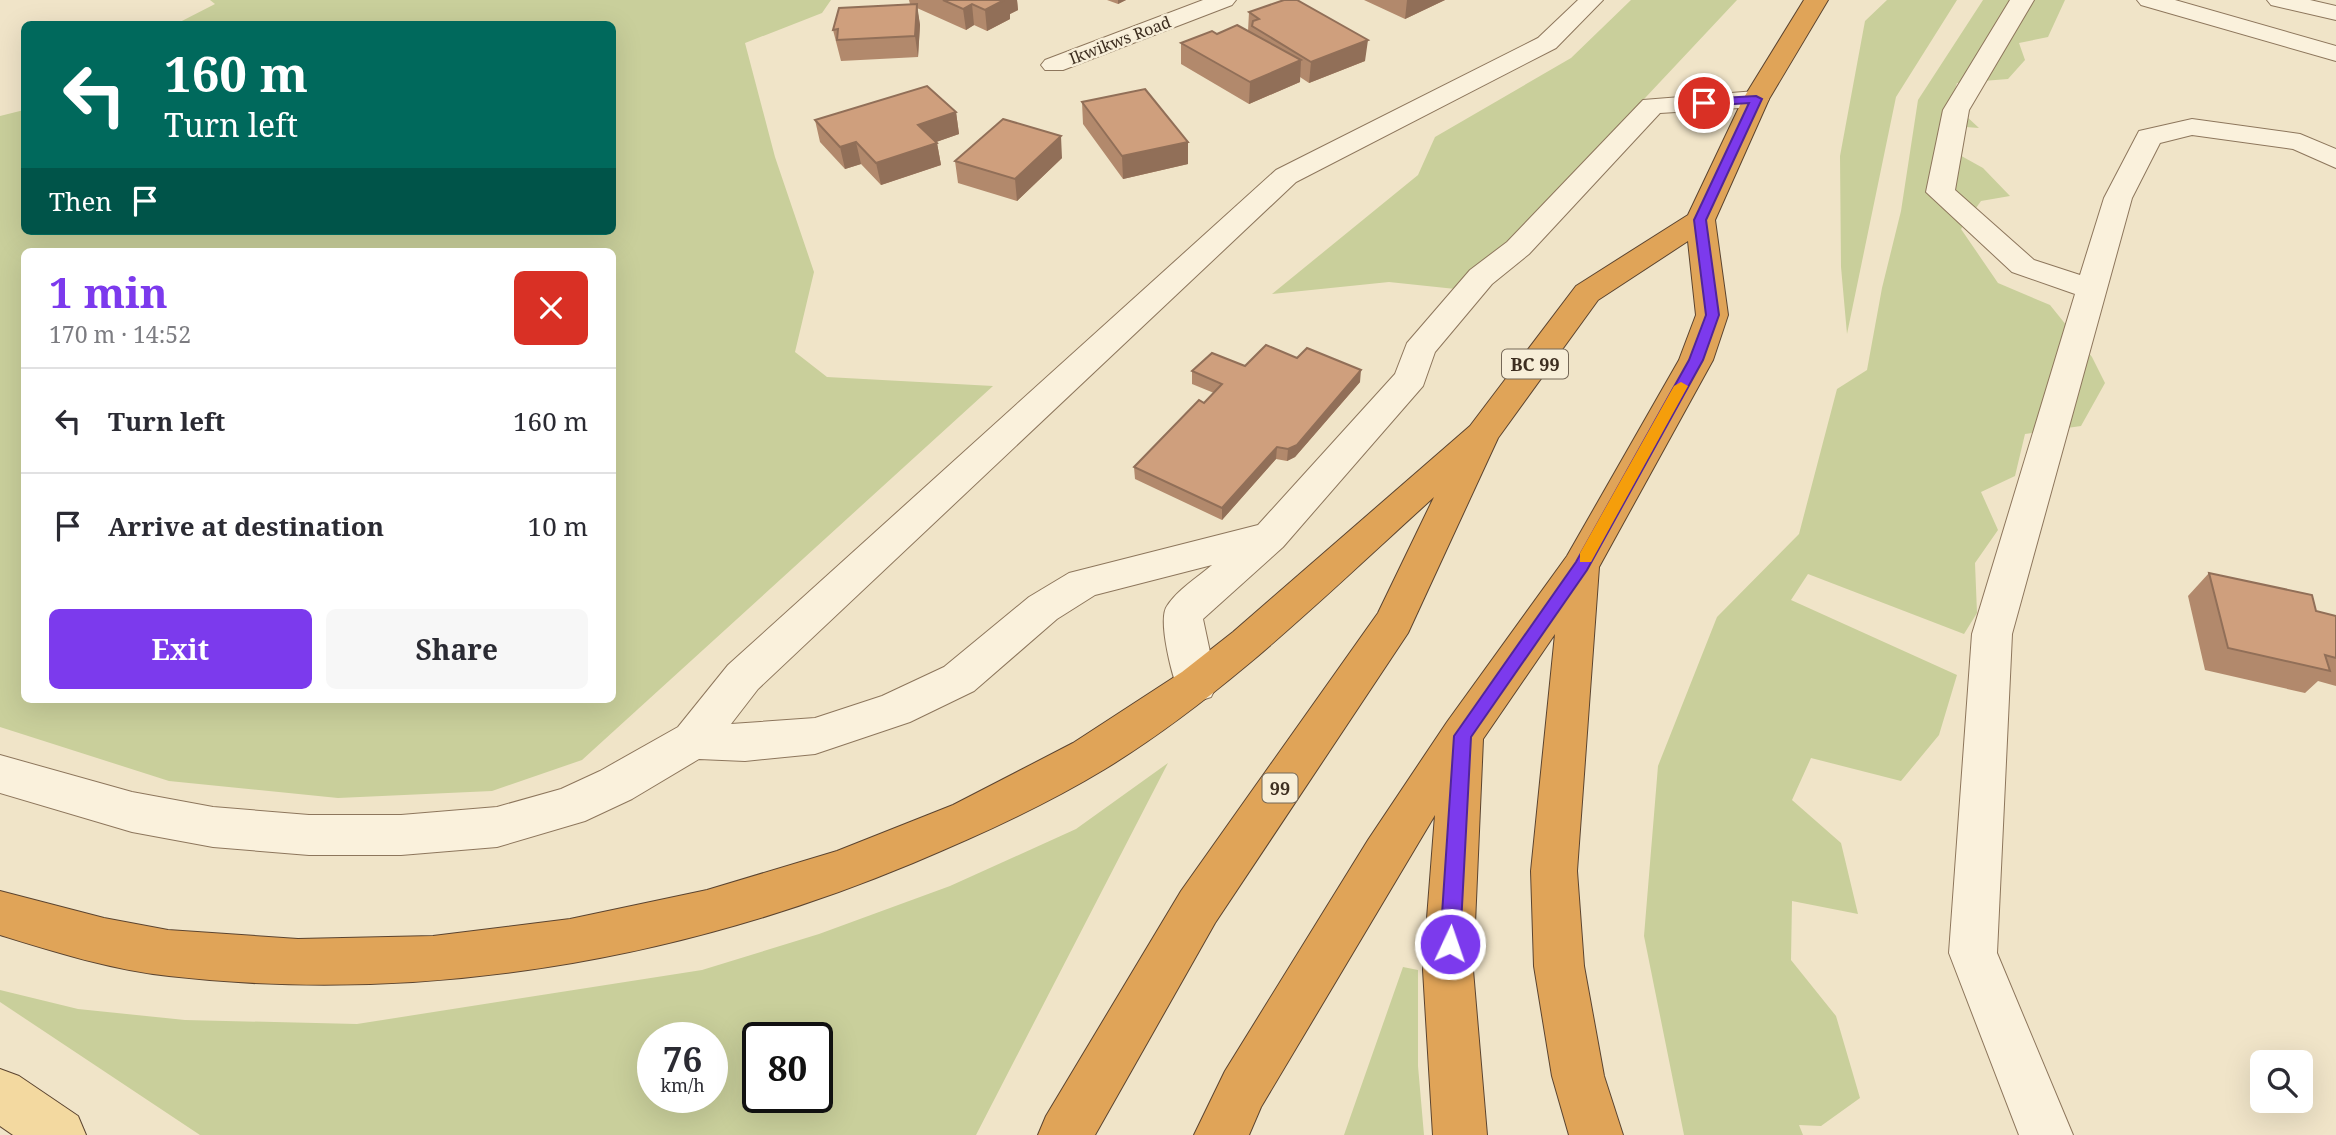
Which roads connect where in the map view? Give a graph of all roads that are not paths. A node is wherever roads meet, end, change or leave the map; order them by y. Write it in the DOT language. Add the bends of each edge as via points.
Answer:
graph roads {
  1 [pos="1224,0"];
  2 [pos="1591,0"];
  3 [pos="1816,0"];
  4 [pos="2022,0"];
  5 [pos="2149,0"];
  6 [pos="2279,0"];
  7 [pos="2336,13"];
  8 [pos="2336,54"];
  9 [pos="1054,65"];
  10 [pos="1756,99"];
  11 [pos="2336,160"];
  12 [pos="1700,220"];
  13 [pos="2091,289"];
  14 [pos="1482,434"];
  15 [pos="1270,537"];
  16 [pos="1581,566"];
  17 [pos="1196,685"];
  18 [pos="1462,736"];
  19 [pos="693,740"];
  20 [pos="0,774"];
  21 [pos="0,913"];
  22 [pos="0,1095"];
  23 [pos="59,1135"];
  24 [pos="1065,1135"];
  25 [pos="1221,1135"];
  26 [pos="1460,1135"];
  27 [pos="1596,1135"];
  28 [pos="2046,1135"];
  1 -- 9 [label="street, Ikwikws Road"];
  2 -- 19 [label="street" via="1547,43 1286,176 743,677"];
  3 -- 10 [label="highway"];
  4 -- 13 [label="street" via="1956,110 1940,192 2023,266"];
  5 -- 8 [label="street"];
  6 -- 7 [label="street"];
  10 -- 12 [label="highway"];
  10 -- 15 [label="street" via="1652,106 1518,248 1481,276 1419,350 1411,378"];
  11 -- 13 [label="street" via="2300,142 2192,127 2149,137 2118,198"];
  12 -- 14 [label="highway, BC 99" via="1587,293"];
  12 -- 16 [label="highway" via="1712,315 1696,360"];
  13 -- 28 [label="street" via="1992,634 1973,953"];
  14 -- 17 [label="highway"];
  14 -- 24 [label="highway, 99" via="1394,622 1198,907"];
  15 -- 17 [label="street" via="1182,614"];
  15 -- 19 [label="street" via="1083,583 1043,608 959,679 895,710 815,736 745,743"];
  16 -- 18 [label="highway"];
  16 -- 27 [label="highway" via="1554,871 1559,966 1578,1076"];
  17 -- 21 [label="highway" via="1054,776 881,857 760,896 578,940 477,955 369,963 267,962 167,953 78,936"];
  18 -- 25 [label="highway" via="1242,1089"];
  18 -- 26 [label="highway" via="1448,970"];
  19 -- 20 [label="street" via="569,807 497,827 401,835 309,835 213,827 132,812"];
  22 -- 23 [label="main road"];
}
